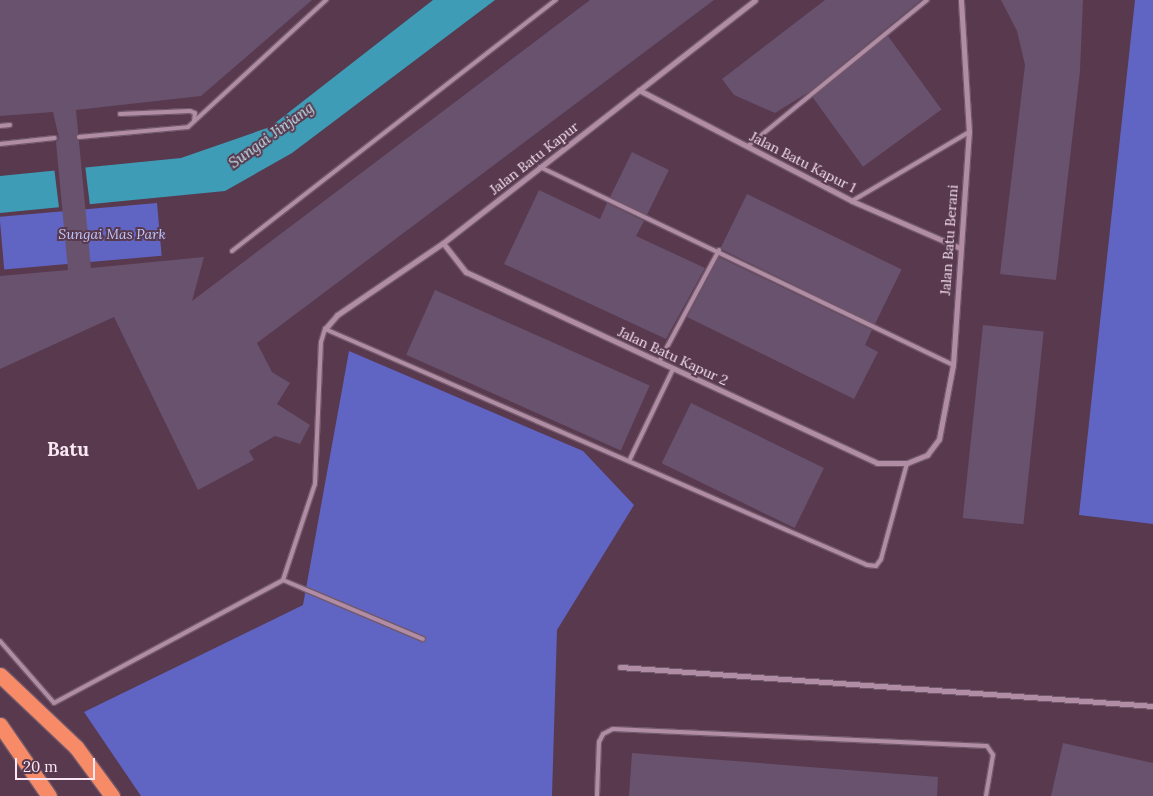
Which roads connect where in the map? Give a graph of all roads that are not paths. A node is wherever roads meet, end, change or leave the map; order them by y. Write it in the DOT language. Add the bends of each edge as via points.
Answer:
graph roads {
  1 [pos="326,0"];
  2 [pos="556,0"];
  3 [pos="755,0"];
  4 [pos="927,0"];
  5 [pos="961,0"];
  6 [pos="640,90"];
  7 [pos="120,114"];
  8 [pos="194,121"];
  9 [pos="10,125"];
  10 [pos="0,126"];
  11 [pos="969,132"];
  12 [pos="79,137"];
  13 [pos="55,138"];
  14 [pos="0,144"];
  15 [pos="748,146"];
  16 [pos="540,167"];
  17 [pos="852,201"];
  18 [pos="443,243"];
  19 [pos="960,248"];
  20 [pos="719,250"];
  21 [pos="232,251"];
  22 [pos="325,329"];
  23 [pos="659,362"];
  24 [pos="953,365"];
  25 [pos="673,369"];
  26 [pos="629,460"];
  27 [pos="907,463"];
  28 [pos="283,580"];
  29 [pos="423,639"];
  30 [pos="0,641"];
  31 [pos="620,667"];
  32 [pos="0,675"];
  33 [pos="1153,706"];
  34 [pos="0,725"];
  35 [pos="49,796"];
  36 [pos="112,796"];
  37 [pos="597,796"];
  38 [pos="986,796"];
  1 -- 8 [label="lane"];
  2 -- 21 [label="lane"];
  3 -- 6 [label="street, Jalan Batu Kapur"];
  4 -- 15 [label="lane"];
  5 -- 11 [label="street, Jalan Batu Berani"];
  6 -- 15 [label="street, Jalan Batu Kapur 1"];
  6 -- 16 [label="street, Jalan Batu Kapur"];
  7 -- 8 [label="lane" via="190,111 195,114"];
  8 -- 12 [label="lane" via="188,127"];
  9 -- 10 [label="lane"];
  11 -- 17 [label="lane"];
  11 -- 19 [label="street, Jalan Batu Berani"];
  13 -- 14 [label="lane"];
  15 -- 17 [label="street, Jalan Batu Kapur 1"];
  16 -- 18 [label="street, Jalan Batu Kapur"];
  16 -- 20 [label="lane"];
  17 -- 19 [label="street, Jalan Batu Kapur 1"];
  18 -- 22 [label="street, Jalan Batu Kapur" via="338,315"];
  18 -- 23 [label="street, Jalan Batu Kapur 2" via="466,272"];
  19 -- 24 [label="street, Jalan Batu Berani"];
  20 -- 23 [label="lane"];
  20 -- 24 [label="lane"];
  22 -- 26 [label="lane"];
  22 -- 28 [label="lane" via="321,342 315,484"];
  23 -- 25 [label="street, Jalan Batu Kapur 2"];
  24 -- 27 [label="street, Jalan Batu Berani" via="939,439 927,455"];
  25 -- 26 [label="lane"];
  25 -- 27 [label="street, Jalan Batu Kapur 2" via="877,463"];
  26 -- 27 [label="lane" via="867,566 876,566"];
  28 -- 29 [label="lane"];
  28 -- 30 [label="lane" via="54,703"];
  31 -- 33 [label="street"];
  32 -- 36 [label="highway" via="76,747"];
  34 -- 35 [label="highway"];
  37 -- 38 [label="lane" via="599,742 603,734 613,729 987,746 993,755"];
}
